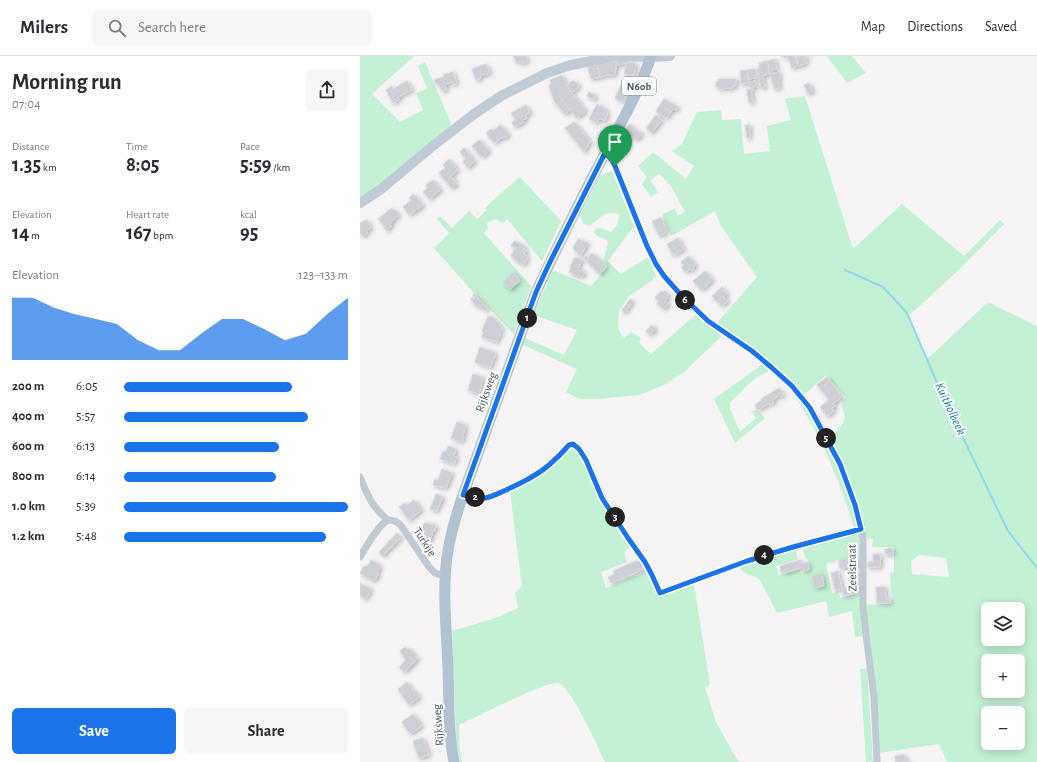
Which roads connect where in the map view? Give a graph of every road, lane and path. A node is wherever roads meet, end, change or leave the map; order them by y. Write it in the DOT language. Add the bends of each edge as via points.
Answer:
graph roads {
  1 [pos="651,56"];
  2 [pos="670,56"];
  3 [pos="601,58"];
  4 [pos="605,153"];
  5 [pos="360,203"];
  6 [pos="360,477"];
  7 [pos="463,495"];
  8 [pos="388,520"];
  9 [pos="861,529"];
  10 [pos="628,538"];
  11 [pos="360,557"];
  12 [pos="445,576"];
  13 [pos="454,762"];
  14 [pos="877,762"];
  1 -- 2 [label="main road"];
  1 -- 3 [label="main road"];
  1 -- 4 [label="main road, Rijksweg / N60b" via="647,70"];
  3 -- 5 [label="main road" via="546,73 496,99"];
  4 -- 7 [label="main road, Rijksweg / N60b" via="536,292"];
  4 -- 9 [label="street, Zeelstraat" via="615,166 647,246 664,276 708,321 771,367 792,386 810,408 840,464"];
  6 -- 8 [label="street, Turkije" via="371,502"];
  7 -- 10 [label="street" via="485,498 507,490 536,474 573,444 586,460 602,498"];
  7 -- 12 [label="main road, Rijksweg / N60b" via="450,541"];
  8 -- 11 [label="street" via="377,531"];
  8 -- 12 [label="street, Turkije" via="399,523 428,567 435,573"];
  9 -- 10 [label="path" via="747,561 660,593 645,562"];
  9 -- 14 [label="street, Zeelstraat" via="864,547 864,610 875,710"];
  12 -- 13 [label="main road, Rijksweg / N60b" via="450,723"];
}
